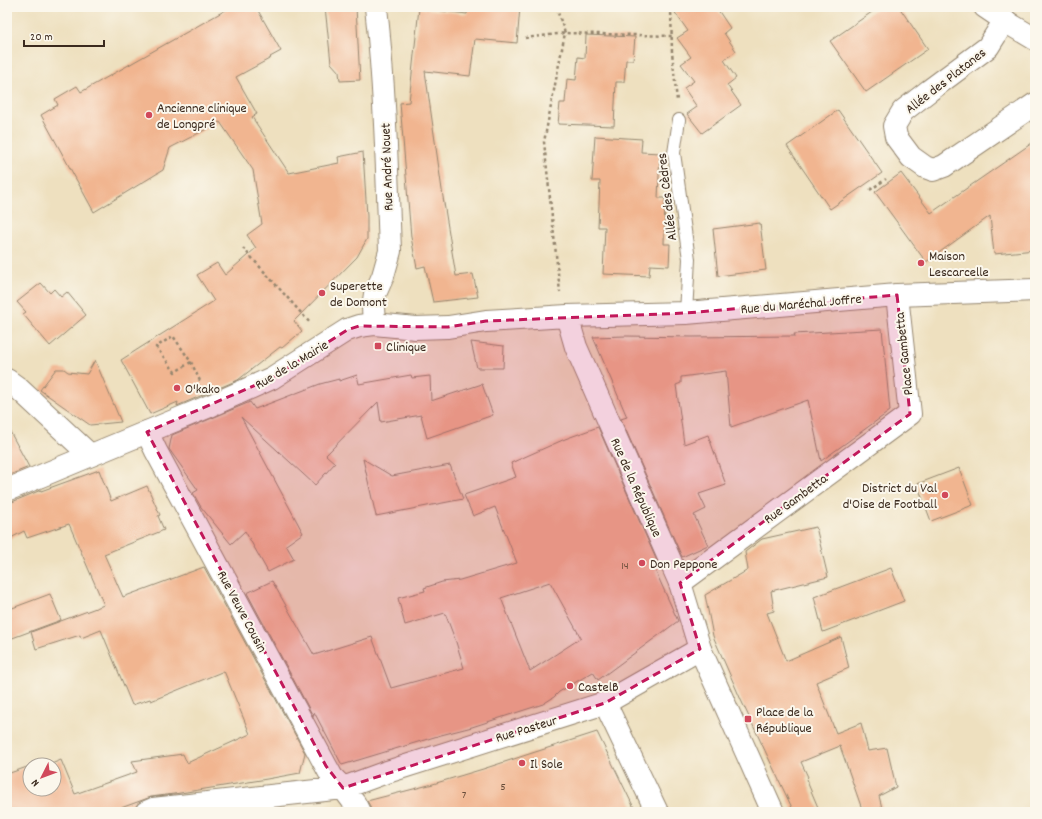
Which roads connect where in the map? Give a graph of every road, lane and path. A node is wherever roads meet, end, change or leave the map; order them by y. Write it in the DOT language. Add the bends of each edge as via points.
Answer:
graph roads {
  1 [pos="376,7"];
  2 [pos="556,7"];
  3 [pos="671,7"];
  4 [pos="985,7"];
  5 [pos="1005,20"];
  6 [pos="565,33"];
  7 [pos="672,36"];
  8 [pos="525,38"];
  9 [pos="1035,39"];
  10 [pos="1035,104"];
  11 [pos="679,120"];
  12 [pos="886,179"];
  13 [pos="870,190"];
  14 [pos="243,248"];
  15 [pos="1035,290"];
  16 [pos="560,293"];
  17 [pos="896,295"];
  18 [pos="686,313"];
  19 [pos="567,316"];
  20 [pos="374,324"];
  21 [pos="328,342"];
  22 [pos="191,362"];
  23 [pos="7,380"];
  24 [pos="212,404"];
  25 [pos="910,414"];
  26 [pos="147,432"];
  27 [pos="90,455"];
  28 [pos="7,490"];
  29 [pos="680,583"];
  30 [pos="700,649"];
  31 [pos="605,703"];
  32 [pos="343,788"];
  33 [pos="146,812"];
  34 [pos="359,812"];
  35 [pos="658,812"];
  36 [pos="773,812"];
  1 -- 20 [label="street, Rue André Nouet" via="383,92 390,251 375,294"];
  2 -- 6 [label="path"];
  3 -- 7 [label="path"];
  4 -- 5 [label="street"];
  5 -- 9 [label="street"];
  5 -- 10 [label="street, Allée des Platanes" via="988,47 903,111 894,126 896,137 911,157 934,170 944,166"];
  6 -- 7 [label="path"];
  6 -- 8 [label="path"];
  6 -- 16 [label="path" via="544,142"];
  7 -- 11 [label="path"];
  11 -- 18 [label="lane, Allée des Cèdres" via="674,153 689,259"];
  12 -- 13 [label="path"];
  14 -- 21 [label="path"];
  15 -- 17 [label="street, Rue du Maréchal Joffre"];
  17 -- 18 [label="street, Rue du Maréchal Joffre"];
  17 -- 25 [label="street, Place Gambetta"];
  18 -- 19 [label="street, Rue du Maréchal Joffre"];
  19 -- 20 [label="street, Rue de la Mairie" via="486,321 448,327 416,328"];
  19 -- 29 [label="street, Rue de la République" via="576,347"];
  20 -- 21 [label="street, Rue de la Mairie" via="347,330"];
  21 -- 24 [label="street, Rue de la Mairie" via="272,378"];
  22 -- 22 [label="path" via="173,336 156,347 175,372"];
  22 -- 24 [label="path"];
  23 -- 27 [label="street"];
  24 -- 26 [label="street, Rue de la Mairie"];
  25 -- 29 [label="street, Rue Gambetta"];
  26 -- 27 [label="street, Rue de la Mairie"];
  26 -- 32 [label="street, Rue Veuve Cousin" via="332,777"];
  27 -- 28 [label="street, Rue de la Mairie"];
  29 -- 30 [label="street, Rue de la République"];
  30 -- 31 [label="street, Rue Pasteur"];
  30 -- 36 [label="street, Rue de la République"];
  31 -- 32 [label="street, Rue Pasteur"];
  31 -- 35 [label="street"];
  32 -- 33 [label="street, Rue Pasteur" via="153,809"];
  32 -- 34 [label="street, Rue Veuve Cousin"];
}
